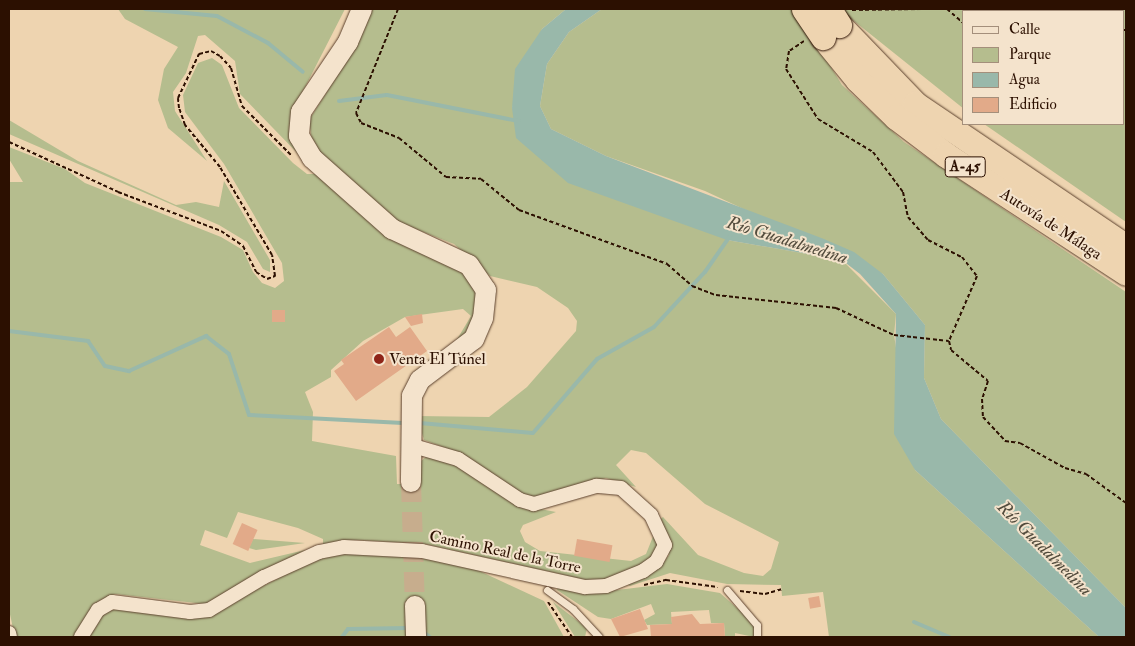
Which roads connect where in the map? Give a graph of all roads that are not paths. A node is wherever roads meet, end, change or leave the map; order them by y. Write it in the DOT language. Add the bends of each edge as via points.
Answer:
graph roads {
  1 [pos="362,9"];
  2 [pos="804,9"];
  3 [pos="830,24"];
  4 [pos="1126,247"];
  5 [pos="1126,273"];
  6 [pos="410,445"];
  7 [pos="411,482"];
  8 [pos="547,590"];
  9 [pos="726,590"];
  10 [pos="415,606"];
  11 [pos="9,632"];
  12 [pos="10,637"];
  13 [pos="81,637"];
  14 [pos="416,637"];
  15 [pos="599,637"];
  16 [pos="757,637"];
  1 -- 6 [label="street" via="348,42 300,112 299,136 312,158 392,229 469,265 486,290 483,318 474,339 420,380 412,396"];
  2 -- 3 [label="highway, Autovía de Málaga / A-45, bridge"];
  3 -- 4 [label="highway, Autovía de Málaga / A-45" via="915,104"];
  3 -- 5 [label="highway, Autovía de Málaga / A-45" via="858,80 896,117"];
  6 -- 7 [label="street"];
  6 -- 13 [label="street, Camino Real de la Torre" via="458,459 520,500 534,504 596,486 621,488 651,515 665,545 656,562 643,571 606,586 584,587 422,551 344,547 319,552 264,577 209,610 190,612 112,602 98,610"];
  8 -- 15 [label="lane" via="573,609"];
  9 -- 16 [label="lane" via="757,625"];
  10 -- 14 [label="street"];
  11 -- 12 [label="street"];
}
